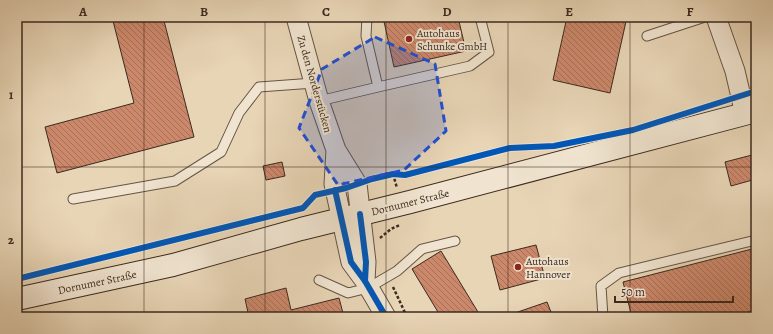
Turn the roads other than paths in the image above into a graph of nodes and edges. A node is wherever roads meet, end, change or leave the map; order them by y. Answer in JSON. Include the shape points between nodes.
{"nodes":[{"id":1,"x":296,"y":17,"type":"edge"},
{"id":2,"x":368,"y":17,"type":"edge"},
{"id":3,"x":480,"y":17,"type":"edge"},
{"id":4,"x":705,"y":17,"type":"edge"},
{"id":5,"x":716,"y":17,"type":"edge"},
{"id":6,"x":646,"y":36,"type":"dead end"},
{"id":7,"x":314,"y":83,"type":"junction"},
{"id":8,"x":378,"y":87,"type":"junction"},
{"id":9,"x":319,"y":101,"type":"junction"},
{"id":10,"x":750,"y":112,"type":"edge"},
{"id":11,"x":73,"y":199,"type":"dead end"},
{"id":12,"x":351,"y":216,"type":"junction"},
{"id":13,"x":756,"y":240,"type":"edge"},
{"id":14,"x":455,"y":241,"type":"dead end"},
{"id":15,"x":319,"y":280,"type":"dead end"},
{"id":16,"x":366,"y":284,"type":"junction"},
{"id":17,"x":17,"y":299,"type":"edge"},
{"id":18,"x":386,"y":317,"type":"edge"},
{"id":19,"x":603,"y":317,"type":"edge"}],
"edges":[{"from":1,"to":7,"type":"street","name":"Zu den Norderstücken"},
{"from":2,"to":8,"type":"lane","via":[[366,36]]},
{"from":3,"to":8,"type":"lane","via":[[489,52],[470,66]]},
{"from":4,"to":6,"type":"lane"},
{"from":5,"to":10,"type":"street"},
{"from":7,"to":9,"type":"street","name":"Zu den Norderstücken"},
{"from":7,"to":11,"type":"lane","via":[[259,87],[239,113],[221,152],[176,181]]},
{"from":8,"to":9,"type":"lane"},
{"from":9,"to":12,"type":"street","name":"Zu den Norderstücken","via":[[336,150],[357,184]]},
{"from":10,"to":12,"type":"main road","name":"Dornumer Straße"},
{"from":12,"to":16,"type":"street","name":"Zu den Norderstücken","via":[[366,262]]},
{"from":12,"to":17,"type":"main road","name":"Dornumer Straße","via":[[173,265]]},
{"from":13,"to":19,"type":"lane","via":[[618,273],[601,286]]},
{"from":14,"to":16,"type":"lane","via":[[422,249],[397,271]]},
{"from":15,"to":16,"type":"lane","via":[[348,293]]},
{"from":16,"to":18,"type":"street"}]}
